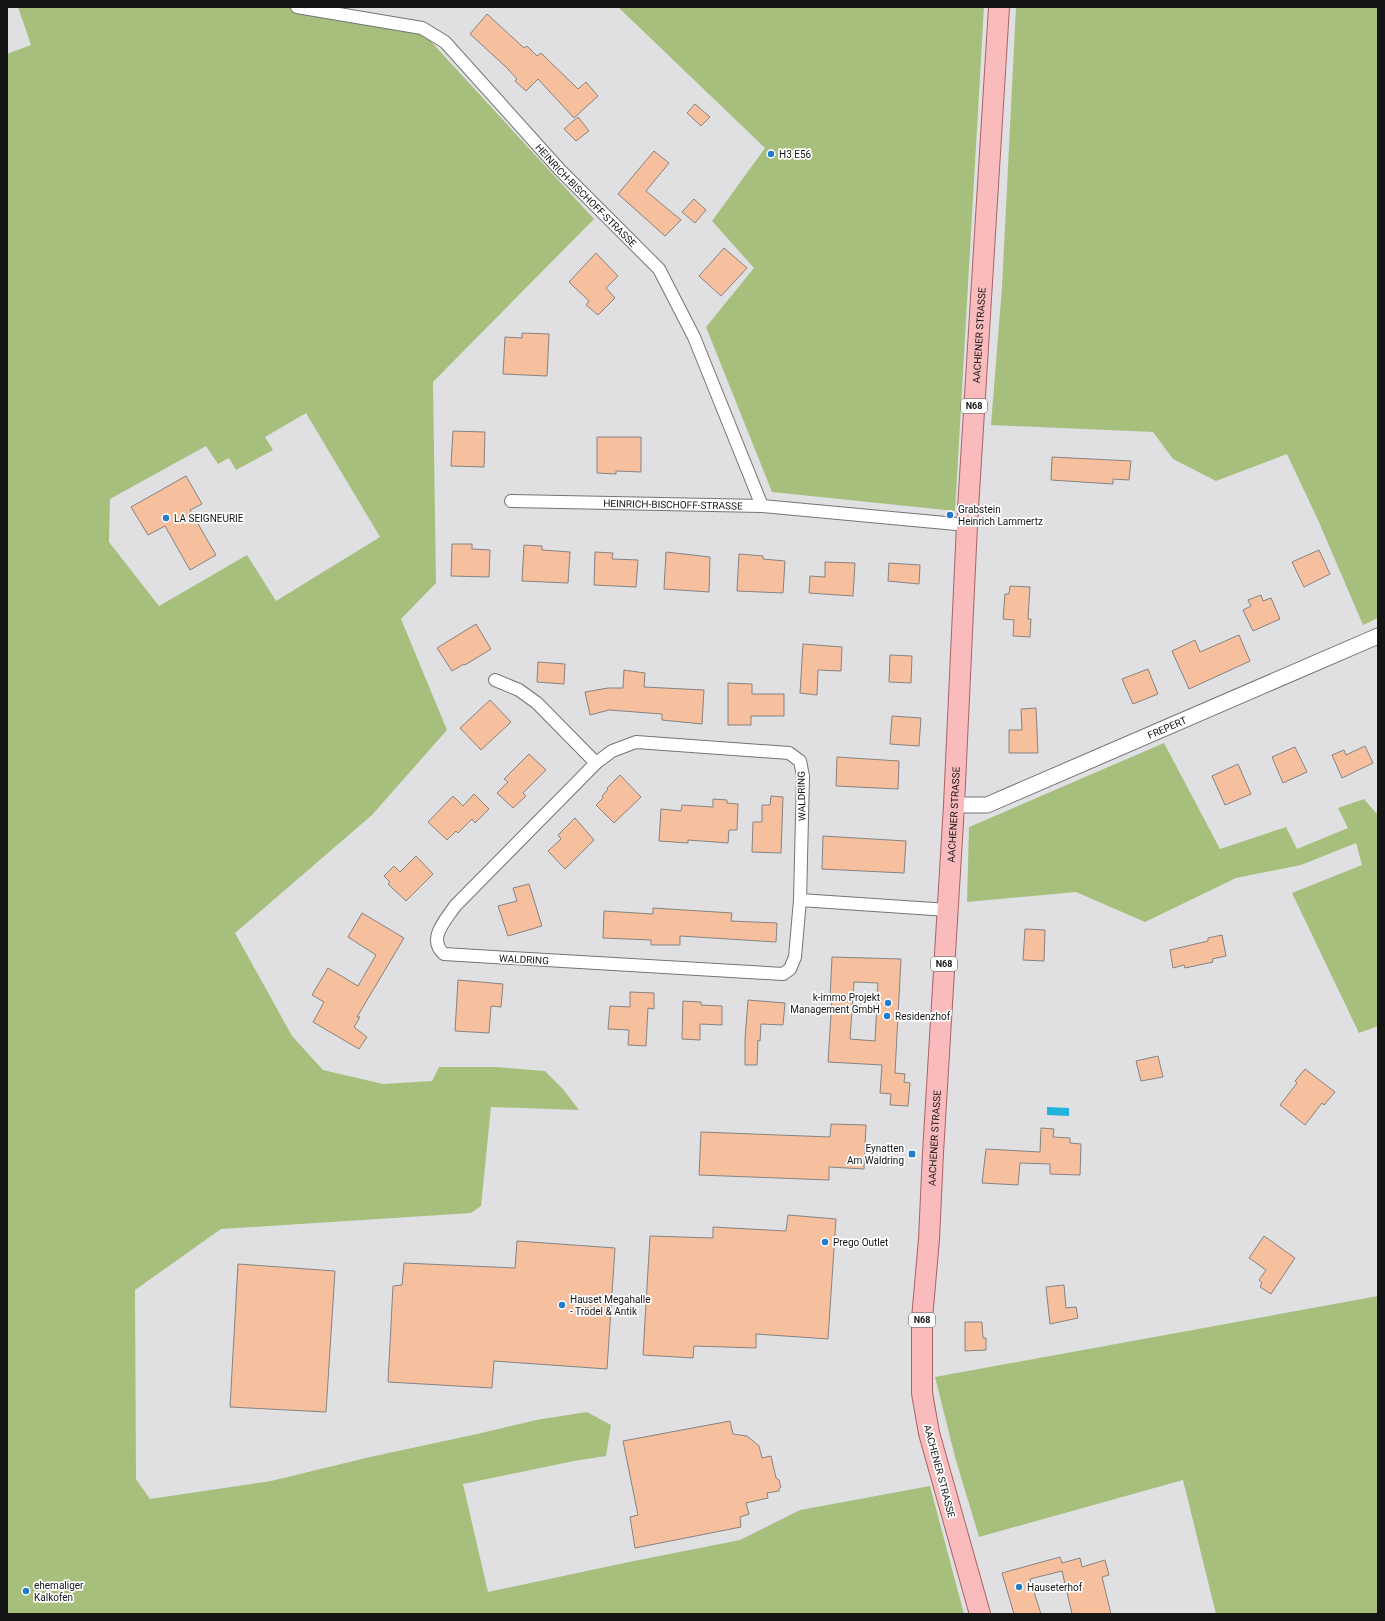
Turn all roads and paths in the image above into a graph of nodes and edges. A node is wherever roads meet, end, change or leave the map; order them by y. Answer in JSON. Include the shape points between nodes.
{"nodes":[{"id":1,"x":297,"y":7,"type":"edge"},
{"id":2,"x":999,"y":7,"type":"edge"},
{"id":3,"x":511,"y":501,"type":"dead end"},
{"id":4,"x":762,"y":506,"type":"junction"},
{"id":5,"x":967,"y":525,"type":"junction"},
{"id":6,"x":1378,"y":636,"type":"edge"},
{"id":7,"x":495,"y":680,"type":"dead end"},
{"id":8,"x":596,"y":763,"type":"junction"},
{"id":9,"x":954,"y":805,"type":"junction"},
{"id":10,"x":800,"y":900,"type":"junction"},
{"id":11,"x":948,"y":910,"type":"junction"},
{"id":12,"x":980,"y":1614,"type":"edge"}],
"edges":[{"from":1,"to":4,"type":"street","name":"HEINRICH-BISCHOFF-STRASSE","via":[[422,28],[444,42],[560,170],[659,269],[694,337]]},
{"from":2,"to":5,"type":"main road","name":"AACHENER STRASSE","number":"N68"},
{"from":3,"to":4,"type":"street","name":"HEINRICH-BISCHOFF-STRASSE"},
{"from":4,"to":5,"type":"street","name":"HEINRICH-BISCHOFF-STRASSE"},
{"from":5,"to":9,"type":"main road","name":"AACHENER STRASSE","number":"N68"},
{"from":6,"to":9,"type":"street","name":"FREPERT","via":[[987,805]]},
{"from":7,"to":8,"type":"street","via":[[519,690],[537,703]]},
{"from":8,"to":10,"type":"street","name":"WALDRING","via":[[612,751],[636,742],[789,753],[800,762],[803,776]]},
{"from":8,"to":10,"type":"street","name":"WALDRING","via":[[455,906],[439,928],[436,942],[438,949],[444,954],[783,974],[790,969],[795,957]]},
{"from":9,"to":11,"type":"main road","name":"AACHENER STRASSE","number":"N68"},
{"from":10,"to":11,"type":"street"},
{"from":11,"to":12,"type":"main road","name":"AACHENER STRASSE","number":"N68","via":[[930,1232],[922,1319],[922,1393],[928,1433]]}]}
